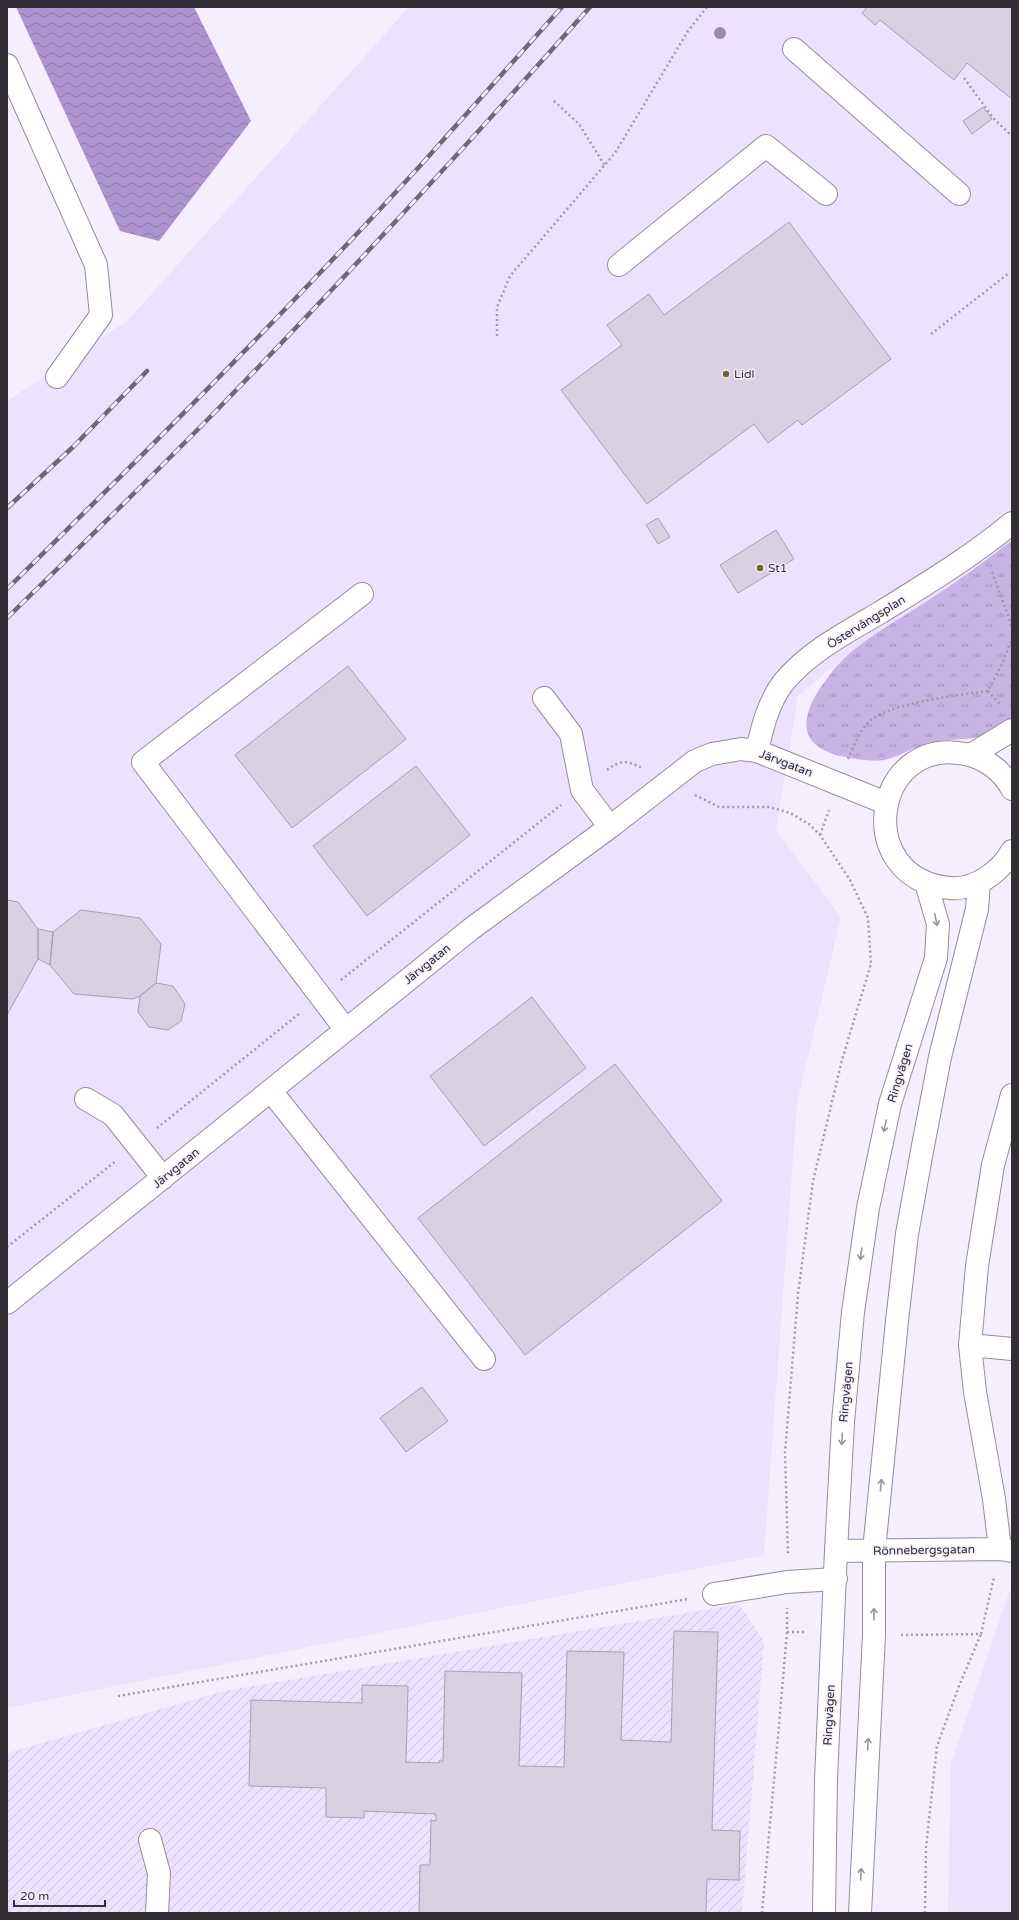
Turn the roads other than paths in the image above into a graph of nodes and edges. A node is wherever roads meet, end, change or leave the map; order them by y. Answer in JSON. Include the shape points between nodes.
{"nodes":[{"id":1,"x":794,"y":49,"type":"dead end"},
{"id":2,"x":7,"y":65,"type":"edge"},
{"id":3,"x":826,"y":194,"type":"dead end"},
{"id":4,"x":959,"y":194,"type":"dead end"},
{"id":5,"x":619,"y":265,"type":"dead end"},
{"id":6,"x":57,"y":377,"type":"dead end"},
{"id":7,"x":1012,"y":523,"type":"edge"},
{"id":8,"x":362,"y":594,"type":"dead end"},
{"id":9,"x":544,"y":698,"type":"dead end"},
{"id":10,"x":1012,"y":730,"type":"edge"},
{"id":11,"x":757,"y":751,"type":"junction"},
{"id":12,"x":971,"y":755,"type":"junction"},
{"id":13,"x":1012,"y":789,"type":"edge"},
{"id":14,"x":886,"y":803,"type":"junction"},
{"id":15,"x":610,"y":827,"type":"junction"},
{"id":16,"x":1012,"y":851,"type":"edge"},
{"id":17,"x":979,"y":882,"type":"junction"},
{"id":18,"x":926,"y":883,"type":"junction"},
{"id":19,"x":346,"y":1030,"type":"junction"},
{"id":20,"x":272,"y":1091,"type":"junction"},
{"id":21,"x":1012,"y":1095,"type":"edge"},
{"id":22,"x":86,"y":1099,"type":"dead end"},
{"id":23,"x":163,"y":1178,"type":"junction"},
{"id":24,"x":7,"y":1303,"type":"edge"},
{"id":25,"x":970,"y":1345,"type":"junction"},
{"id":26,"x":1012,"y":1349,"type":"edge"},
{"id":27,"x":484,"y":1359,"type":"dead end"},
{"id":28,"x":874,"y":1550,"type":"junction"},
{"id":29,"x":1006,"y":1550,"type":"edge"},
{"id":30,"x":836,"y":1551,"type":"junction"},
{"id":31,"x":836,"y":1579,"type":"junction"},
{"id":32,"x":714,"y":1594,"type":"road end"},
{"id":33,"x":150,"y":1840,"type":"dead end"},
{"id":34,"x":157,"y":1913,"type":"edge"},
{"id":35,"x":824,"y":1913,"type":"edge"},
{"id":36,"x":860,"y":1913,"type":"edge"}],
"edges":[{"from":1,"to":4,"type":"main road"},
{"from":2,"to":6,"type":"main road","via":[[96,265],[101,315]]},
{"from":3,"to":5,"type":"main road","via":[[766,146]]},
{"from":7,"to":11,"type":"main road","name":"Östervångsplan","via":[[983,547],[849,631],[797,669],[783,684],[773,701],[763,724]]},
{"from":8,"to":19,"type":"main road","via":[[143,762]]},
{"from":9,"to":15,"type":"main road","via":[[571,734],[582,790]]},
{"from":10,"to":12,"type":"main road"},
{"from":11,"to":14,"type":"main road","name":"Järvgatan"},
{"from":11,"to":15,"type":"main road","name":"Järvgatan","via":[[741,749],[712,754],[695,761]]},
{"from":12,"to":13,"type":"main road","via":[[990,764],[1006,778]]},
{"from":12,"to":14,"type":"main road","via":[[947,752],[919,761],[896,781]]},
{"from":14,"to":18,"type":"main road","via":[[885,830],[895,856],[903,867]]},
{"from":15,"to":19,"type":"main road","name":"Järvgatan","via":[[471,929]]},
{"from":16,"to":17,"type":"main road","via":[[998,870]]},
{"from":17,"to":18,"type":"main road","via":[[953,888]]},
{"from":28,"to":17,"type":"main road","one_way":true,"via":[[907,1234],[940,1057],[977,909]]},
{"from":18,"to":30,"type":"main road","name":"Ringvägen","one_way":true,"via":[[938,924],[936,958],[890,1104],[868,1208],[853,1312],[843,1422]]},
{"from":19,"to":20,"type":"main road","name":"Järvgatan"},
{"from":20,"to":23,"type":"main road","name":"Järvgatan"},
{"from":20,"to":27,"type":"main road"},
{"from":21,"to":25,"type":"main road","via":[[992,1165],[977,1266]]},
{"from":22,"to":23,"type":"main road","via":[[113,1115]]},
{"from":23,"to":24,"type":"main road","name":"Järvgatan"},
{"from":25,"to":26,"type":"main road"},
{"from":25,"to":29,"type":"main road","via":[[975,1392]]},
{"from":28,"to":29,"type":"main road","name":"Rönnebergsgatan"},
{"from":28,"to":30,"type":"main road","name":"Rönnebergsgatan"},
{"from":36,"to":28,"type":"main road","one_way":true,"via":[[874,1635]]},
{"from":30,"to":31,"type":"main road","name":"Ringvägen"},
{"from":31,"to":32,"type":"main road","via":[[787,1582]]},
{"from":31,"to":35,"type":"main road","name":"Ringvägen","via":[[826,1780]]},
{"from":33,"to":34,"type":"main road","via":[[159,1873]]}]}
